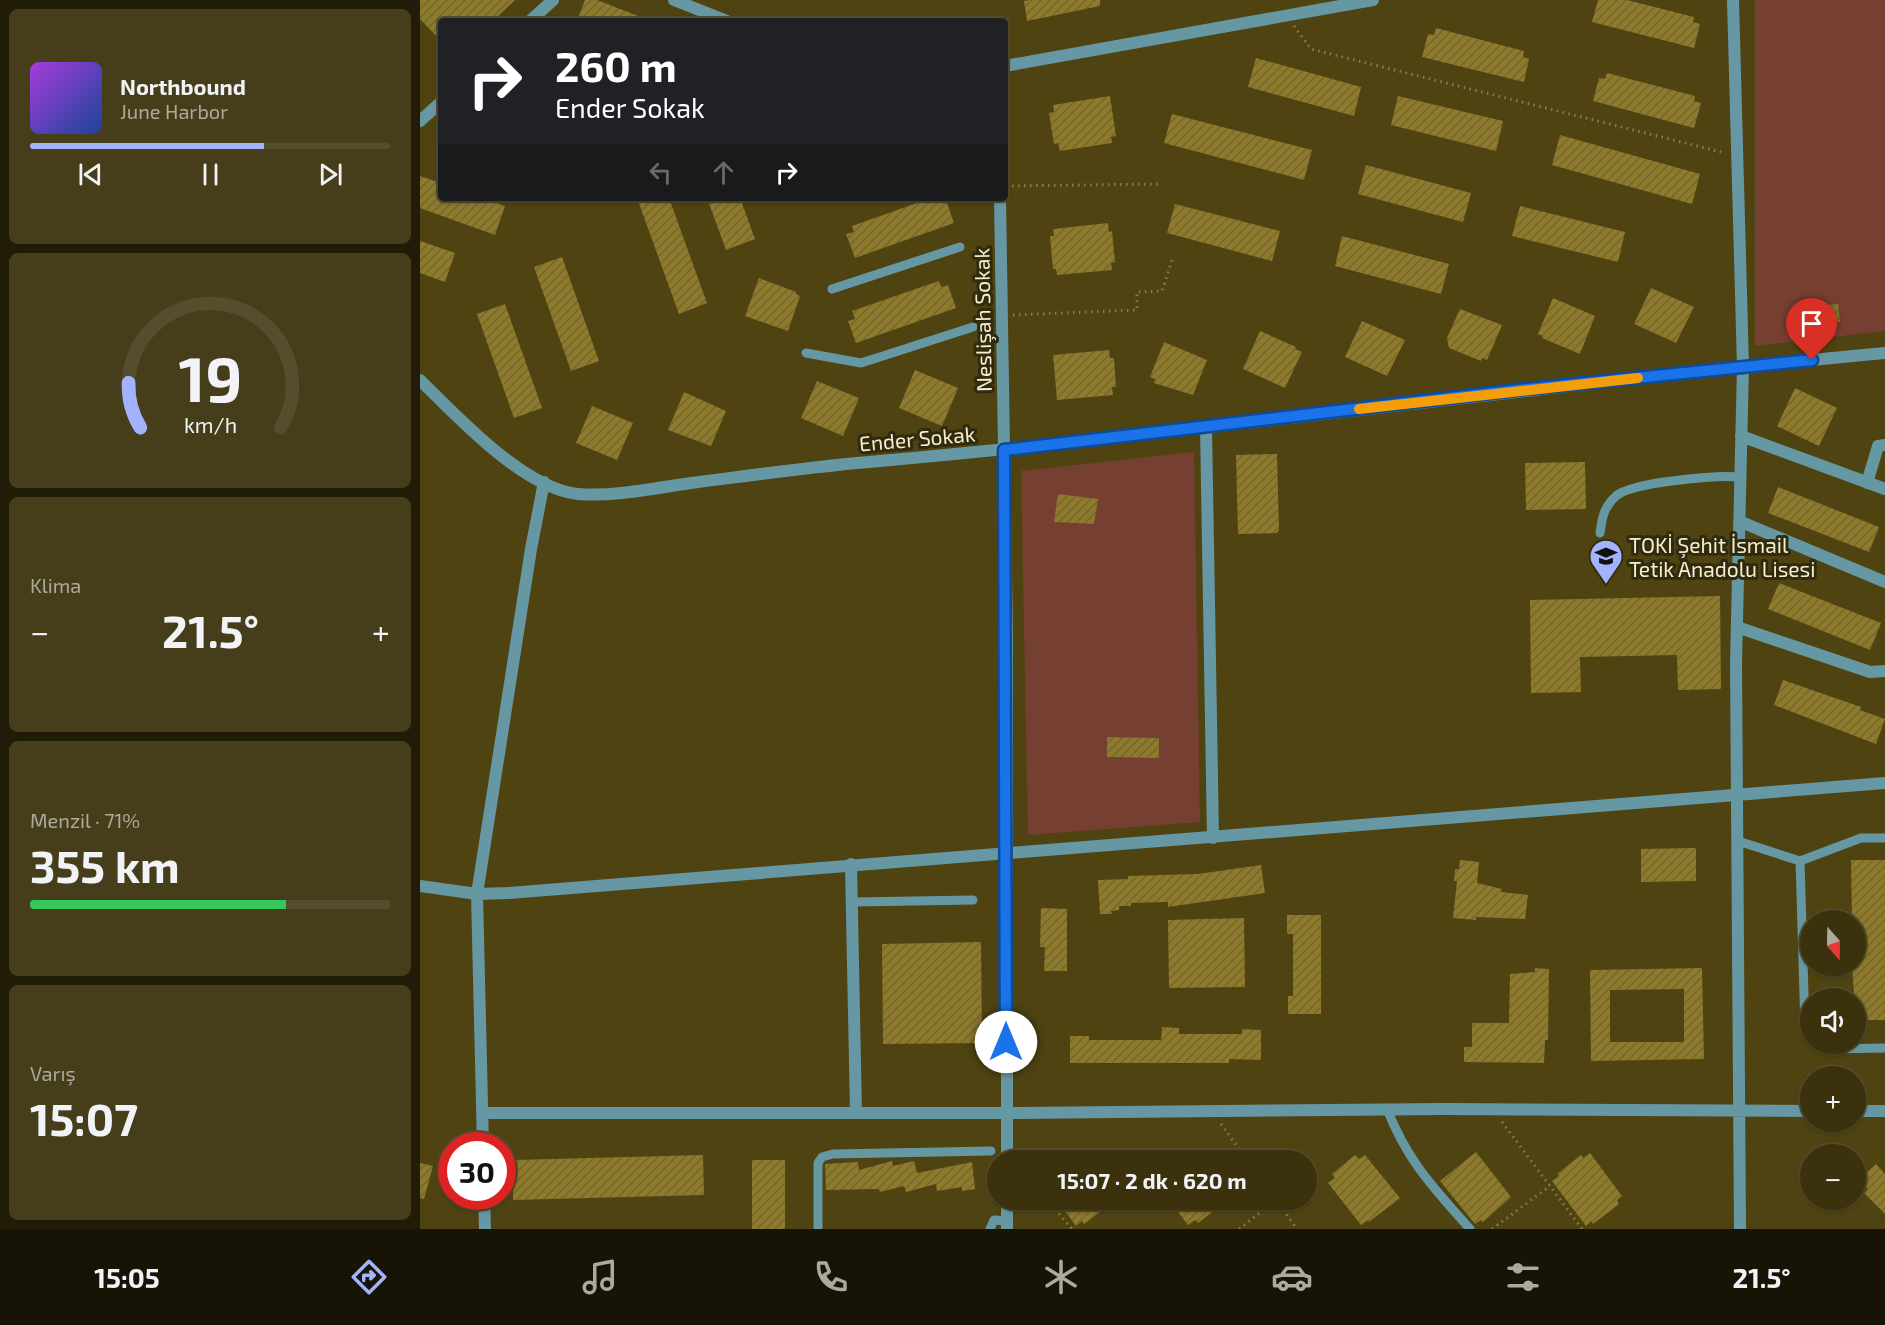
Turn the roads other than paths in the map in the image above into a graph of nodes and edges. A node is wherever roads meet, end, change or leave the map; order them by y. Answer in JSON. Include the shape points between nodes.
{"nodes":[{"id":1,"x":553,"y":0,"type":"edge"},
{"id":2,"x":674,"y":0,"type":"edge"},
{"id":3,"x":1373,"y":0,"type":"edge"},
{"id":4,"x":1733,"y":0,"type":"edge"},
{"id":5,"x":533,"y":18,"type":"edge"},
{"id":6,"x":719,"y":18,"type":"edge"},
{"id":7,"x":1008,"y":65,"type":"edge"},
{"id":8,"x":438,"y":105,"type":"edge"},
{"id":9,"x":420,"y":121,"type":"edge"},
{"id":10,"x":1000,"y":201,"type":"edge"},
{"id":11,"x":960,"y":247,"type":"dead end"},
{"id":12,"x":832,"y":289,"type":"dead end"},
{"id":13,"x":973,"y":327,"type":"dead end"},
{"id":14,"x":806,"y":353,"type":"dead end"},
{"id":15,"x":1885,"y":353,"type":"edge"},
{"id":16,"x":1743,"y":367,"type":"junction"},
{"id":17,"x":420,"y":380,"type":"edge"},
{"id":18,"x":1206,"y":427,"type":"junction"},
{"id":19,"x":1741,"y":436,"type":"junction"},
{"id":20,"x":1885,"y":445,"type":"edge"},
{"id":21,"x":1004,"y":450,"type":"junction"},
{"id":22,"x":1740,"y":477,"type":"junction"},
{"id":23,"x":544,"y":483,"type":"junction"},
{"id":24,"x":1867,"y":483,"type":"junction"},
{"id":25,"x":1885,"y":489,"type":"edge"},
{"id":26,"x":1739,"y":521,"type":"junction"},
{"id":27,"x":1600,"y":533,"type":"dead end"},
{"id":28,"x":1885,"y":582,"type":"edge"},
{"id":29,"x":1737,"y":627,"type":"junction"},
{"id":30,"x":1885,"y":671,"type":"edge"},
{"id":31,"x":1885,"y":783,"type":"edge"},
{"id":32,"x":1738,"y":796,"type":"junction"},
{"id":33,"x":1885,"y":837,"type":"edge"},
{"id":34,"x":1213,"y":838,"type":"junction"},
{"id":35,"x":1738,"y":841,"type":"junction"},
{"id":36,"x":1006,"y":852,"type":"junction"},
{"id":37,"x":1800,"y":861,"type":"junction"},
{"id":38,"x":851,"y":864,"type":"junction"},
{"id":39,"x":420,"y":886,"type":"edge"},
{"id":40,"x":477,"y":894,"type":"junction"},
{"id":41,"x":973,"y":900,"type":"dead end"},
{"id":42,"x":854,"y":902,"type":"junction"},
{"id":43,"x":1804,"y":988,"type":"edge"},
{"id":44,"x":1866,"y":1048,"type":"edge"},
{"id":45,"x":1885,"y":1048,"type":"edge"},
{"id":46,"x":1387,"y":1109,"type":"junction"},
{"id":47,"x":1740,"y":1111,"type":"junction"},
{"id":48,"x":1800,"y":1111,"type":"edge"},
{"id":49,"x":1866,"y":1111,"type":"edge"},
{"id":50,"x":1885,"y":1111,"type":"edge"},
{"id":51,"x":483,"y":1113,"type":"junction"},
{"id":52,"x":856,"y":1113,"type":"junction"},
{"id":53,"x":1006,"y":1113,"type":"junction"},
{"id":54,"x":483,"y":1132,"type":"edge"},
{"id":55,"x":1007,"y":1150,"type":"edge"},
{"id":56,"x":987,"y":1151,"type":"edge"},
{"id":57,"x":484,"y":1210,"type":"edge"},
{"id":58,"x":1007,"y":1225,"type":"edge"},
{"id":59,"x":485,"y":1229,"type":"edge"},
{"id":60,"x":818,"y":1229,"type":"edge"},
{"id":61,"x":990,"y":1229,"type":"edge"},
{"id":62,"x":1470,"y":1229,"type":"edge"},
{"id":63,"x":1740,"y":1229,"type":"edge"}],
"edges":[{"from":1,"to":5,"type":"street"},
{"from":2,"to":6,"type":"street"},
{"from":3,"to":7,"type":"street"},
{"from":4,"to":16,"type":"street"},
{"from":8,"to":9,"type":"street"},
{"from":10,"to":21,"type":"street","name":"Neslişah Sokak"},
{"from":11,"to":12,"type":"lane"},
{"from":13,"to":14,"type":"lane","via":[[861,363]]},
{"from":15,"to":16,"type":"street","name":"Ender Sokak"},
{"from":16,"to":18,"type":"street","name":"Ender Sokak"},
{"from":16,"to":19,"type":"street"},
{"from":17,"to":23,"type":"street","name":"Ender Sokak","via":[[526,476]]},
{"from":18,"to":21,"type":"street","name":"Ender Sokak"},
{"from":18,"to":34,"type":"street"},
{"from":19,"to":22,"type":"street"},
{"from":19,"to":24,"type":"street"},
{"from":20,"to":24,"type":"street","via":[[1878,446]]},
{"from":21,"to":23,"type":"street","name":"Ender Sokak","via":[[822,466],[640,490],[575,494]]},
{"from":21,"to":36,"type":"street","name":"Neslişah Sokak"},
{"from":22,"to":26,"type":"street"},
{"from":22,"to":27,"type":"lane","via":[[1641,486],[1618,494],[1603,511]]},
{"from":23,"to":40,"type":"street"},
{"from":24,"to":25,"type":"street"},
{"from":26,"to":28,"type":"street"},
{"from":26,"to":29,"type":"street"},
{"from":29,"to":30,"type":"street","via":[[1870,672]]},
{"from":29,"to":32,"type":"street"},
{"from":31,"to":32,"type":"street"},
{"from":32,"to":34,"type":"street"},
{"from":32,"to":35,"type":"street"},
{"from":33,"to":37,"type":"lane","via":[[1861,838]]},
{"from":34,"to":36,"type":"street"},
{"from":35,"to":37,"type":"lane"},
{"from":35,"to":47,"type":"street"},
{"from":36,"to":38,"type":"street"},
{"from":36,"to":53,"type":"street","name":"Neslişah Sokak"},
{"from":37,"to":43,"type":"lane"},
{"from":38,"to":40,"type":"street"},
{"from":38,"to":42,"type":"street"},
{"from":39,"to":40,"type":"street"},
{"from":40,"to":51,"type":"street"},
{"from":41,"to":42,"type":"lane"},
{"from":42,"to":52,"type":"street"},
{"from":44,"to":45,"type":"lane"},
{"from":46,"to":47,"type":"street"},
{"from":46,"to":53,"type":"street"},
{"from":46,"to":62,"type":"lane","via":[[1418,1170]]},
{"from":47,"to":48,"type":"street"},
{"from":47,"to":63,"type":"street"},
{"from":49,"to":50,"type":"street"},
{"from":51,"to":52,"type":"street"},
{"from":51,"to":54,"type":"street"},
{"from":52,"to":53,"type":"street"},
{"from":53,"to":55,"type":"street","name":"Neslişah Sokak"},
{"from":56,"to":60,"type":"lane","via":[[822,1157],[818,1162]]},
{"from":57,"to":59,"type":"street"},
{"from":58,"to":61,"type":"lane","via":[[994,1220]]}]}
